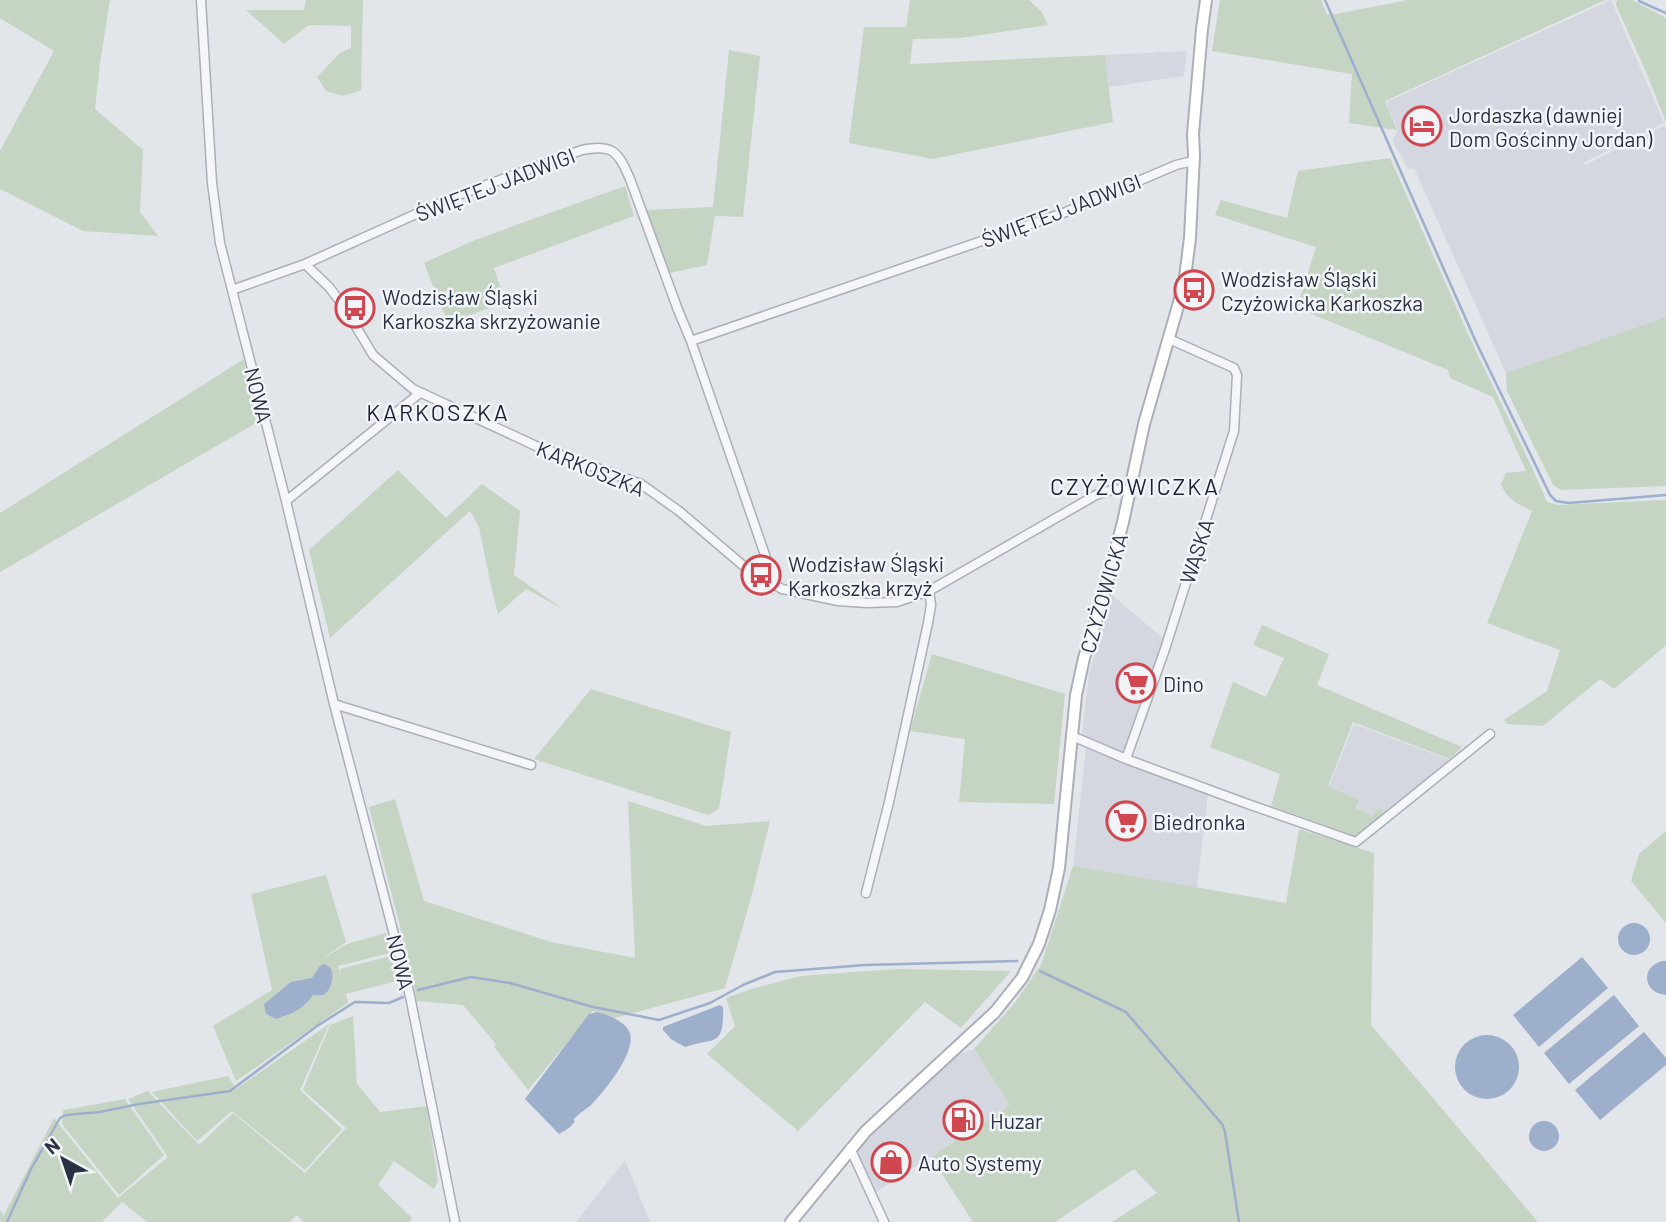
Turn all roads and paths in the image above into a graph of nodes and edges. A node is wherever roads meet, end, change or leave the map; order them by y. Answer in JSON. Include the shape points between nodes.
{"nodes":[{"id":1,"x":201,"y":0,"type":"edge"},
{"id":2,"x":1206,"y":0,"type":"edge"},
{"id":3,"x":1193,"y":161,"type":"junction"},
{"id":4,"x":305,"y":264,"type":"junction"},
{"id":5,"x":232,"y":290,"type":"junction"},
{"id":6,"x":1169,"y":340,"type":"junction"},
{"id":7,"x":691,"y":341,"type":"junction"},
{"id":8,"x":420,"y":393,"type":"junction"},
{"id":9,"x":1129,"y":490,"type":"junction"},
{"id":10,"x":286,"y":501,"type":"junction"},
{"id":11,"x":771,"y":584,"type":"junction"},
{"id":12,"x":929,"y":591,"type":"junction"},
{"id":13,"x":334,"y":704,"type":"junction"},
{"id":14,"x":1490,"y":734,"type":"dead end"},
{"id":15,"x":1072,"y":736,"type":"junction"},
{"id":16,"x":1126,"y":758,"type":"junction"},
{"id":17,"x":531,"y":765,"type":"dead end"},
{"id":18,"x":866,"y":893,"type":"dead end"},
{"id":19,"x":850,"y":1148,"type":"junction"},
{"id":20,"x":455,"y":1222,"type":"edge"},
{"id":21,"x":791,"y":1222,"type":"edge"},
{"id":22,"x":884,"y":1222,"type":"edge"}],
"edges":[{"from":1,"to":5,"type":"street","via":[[212,183]]},
{"from":2,"to":3,"type":"street","name":"CZYŻOWICKA"},
{"from":3,"to":6,"type":"street","name":"CZYŻOWICKA","via":[[1184,285]]},
{"from":3,"to":7,"type":"street","name":"ŚWIĘTEJ JADWIGI","via":[[1066,212]]},
{"from":4,"to":5,"type":"street"},
{"from":4,"to":7,"type":"street","name":"ŚWIĘTEJ JADWIGI","via":[[456,196],[599,147],[612,150],[622,162]]},
{"from":4,"to":8,"type":"street","name":"KARKOSZKA","via":[[345,308],[373,355]]},
{"from":5,"to":10,"type":"street","name":"NOWA"},
{"from":6,"to":9,"type":"street","name":"CZYŻOWICKA"},
{"from":6,"to":16,"type":"street","name":"WĄSKA","via":[[1234,368],[1234,430]]},
{"from":7,"to":11,"type":"street","name":"ŚWIĘTEJ JADWIGI","via":[[773,578]]},
{"from":8,"to":10,"type":"street"},
{"from":8,"to":11,"type":"street","name":"KARKOSZKA","via":[[536,446],[640,484]]},
{"from":9,"to":12,"type":"street","name":"KARKOSZKA","via":[[1096,495]]},
{"from":9,"to":15,"type":"street","name":"CZYŻOWICKA","via":[[1084,658]]},
{"from":10,"to":13,"type":"street","name":"NOWA"},
{"from":11,"to":12,"type":"street","name":"KARKOSZKA","via":[[811,596],[867,603],[897,602]]},
{"from":12,"to":18,"type":"street","via":[[929,623]]},
{"from":13,"to":17,"type":"street"},
{"from":13,"to":20,"type":"street","name":"NOWA","via":[[410,996]]},
{"from":14,"to":16,"type":"street","via":[[1356,842]]},
{"from":15,"to":16,"type":"street"},
{"from":15,"to":19,"type":"street","name":"CZYŻOWICKA","via":[[1059,868],[1039,944],[1022,978],[995,1012]]},
{"from":19,"to":21,"type":"street","name":"CZYŻOWICKA"},
{"from":19,"to":22,"type":"street"}]}
